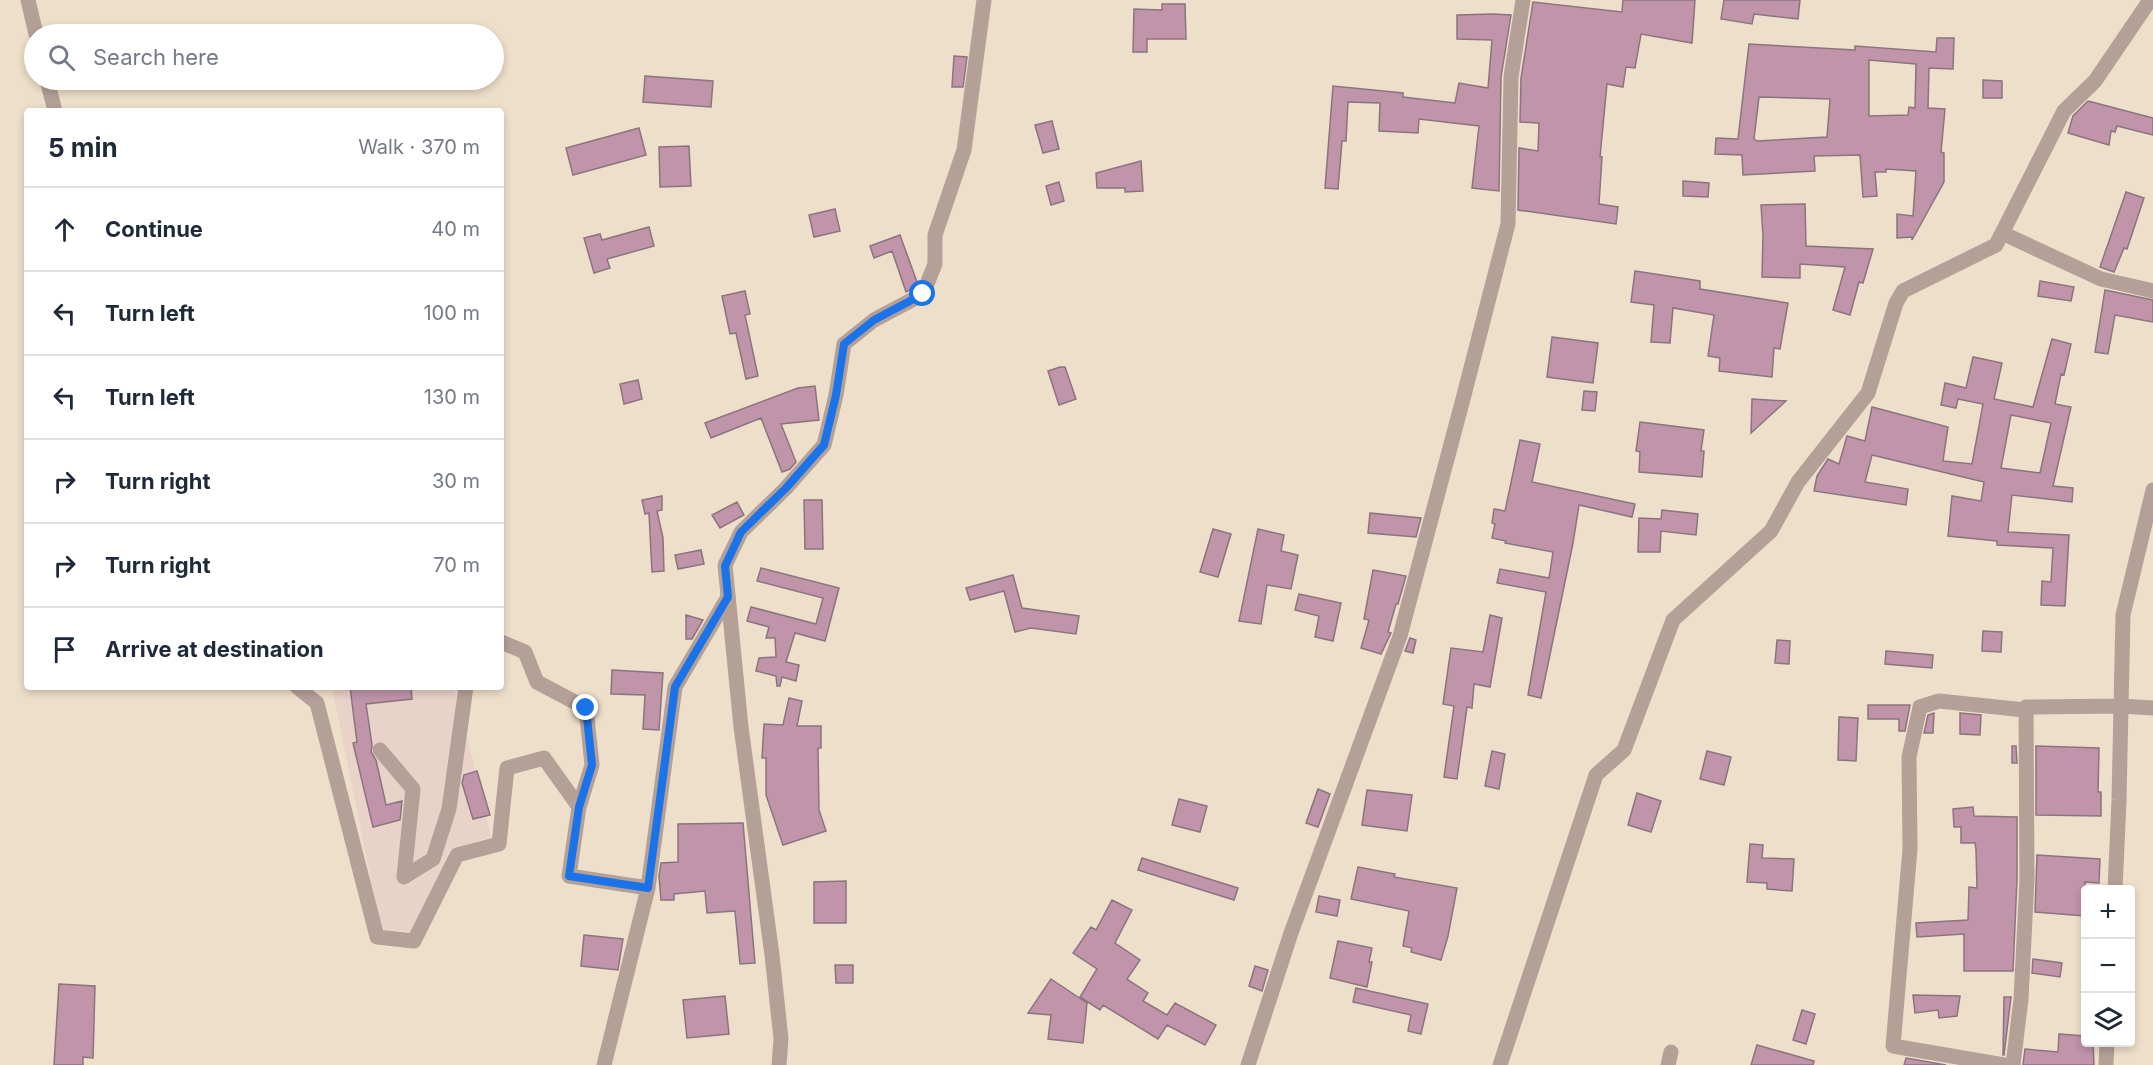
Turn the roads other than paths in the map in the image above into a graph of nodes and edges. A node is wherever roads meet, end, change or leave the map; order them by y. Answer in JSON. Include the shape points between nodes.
{"nodes":[{"id":1,"x":28,"y":0,"type":"edge"},
{"id":2,"x":984,"y":0,"type":"edge"},
{"id":3,"x":1523,"y":0,"type":"edge"},
{"id":4,"x":2150,"y":0,"type":"edge"},
{"id":5,"x":34,"y":24,"type":"edge"},
{"id":6,"x":50,"y":90,"type":"edge"},
{"id":7,"x":54,"y":108,"type":"edge"},
{"id":8,"x":2002,"y":232,"type":"junction"},
{"id":9,"x":2153,"y":291,"type":"edge"},
{"id":10,"x":2153,"y":490,"type":"edge"},
{"id":11,"x":728,"y":597,"type":"junction"},
{"id":12,"x":504,"y":643,"type":"edge"},
{"id":13,"x":301,"y":690,"type":"edge"},
{"id":14,"x":466,"y":690,"type":"edge"},
{"id":15,"x":2121,"y":706,"type":"junction"},
{"id":16,"x":2153,"y":708,"type":"edge"},
{"id":17,"x":2025,"y":710,"type":"junction"},
{"id":18,"x":380,"y":750,"type":"dead end"},
{"id":19,"x":579,"y":807,"type":"junction"},
{"id":20,"x":2115,"y":885,"type":"edge"},
{"id":21,"x":648,"y":888,"type":"junction"},
{"id":22,"x":2107,"y":1047,"type":"edge"},
{"id":23,"x":604,"y":1065,"type":"edge"},
{"id":24,"x":779,"y":1065,"type":"edge"},
{"id":25,"x":1248,"y":1065,"type":"edge"},
{"id":26,"x":1500,"y":1065,"type":"edge"},
{"id":27,"x":2004,"y":1065,"type":"edge"},
{"id":28,"x":2013,"y":1065,"type":"edge"},
{"id":29,"x":2106,"y":1065,"type":"edge"}],
"edges":[{"from":1,"to":5,"type":"street"},
{"from":2,"to":11,"type":"street","via":[[964,150],[935,235],[935,264],[923,294],[874,320],[844,344],[824,445],[741,532],[725,566]]},
{"from":3,"to":25,"type":"street","via":[[1511,77],[1508,224],[1463,399],[1400,636]]},
{"from":4,"to":8,"type":"street","via":[[2096,81],[2064,111]]},
{"from":6,"to":7,"type":"street"},
{"from":8,"to":9,"type":"street","via":[[2101,279]]},
{"from":8,"to":26,"type":"street","via":[[1996,245],[1903,291],[1868,393],[1798,482],[1771,531],[1673,620],[1624,750],[1596,775]]},
{"from":10,"to":15,"type":"street","via":[[2123,615]]},
{"from":11,"to":21,"type":"street","via":[[675,687]]},
{"from":11,"to":24,"type":"street","via":[[773,966]]},
{"from":12,"to":19,"type":"street","via":[[525,652],[537,682],[586,708],[592,765]]},
{"from":13,"to":19,"type":"street","via":[[317,703],[377,937],[414,940],[457,855],[498,844],[507,768],[544,758]]},
{"from":14,"to":18,"type":"street","via":[[449,809],[433,859],[404,877],[412,789]]},
{"from":15,"to":16,"type":"street"},
{"from":15,"to":17,"type":"street"},
{"from":15,"to":20,"type":"street"},
{"from":17,"to":27,"type":"street","via":[[1939,701],[1920,707],[1909,757],[1910,849],[1893,1046]]},
{"from":17,"to":28,"type":"street","via":[[2027,879],[2021,999]]},
{"from":19,"to":21,"type":"street","via":[[569,876]]},
{"from":21,"to":23,"type":"street"},
{"from":22,"to":29,"type":"street"}]}
